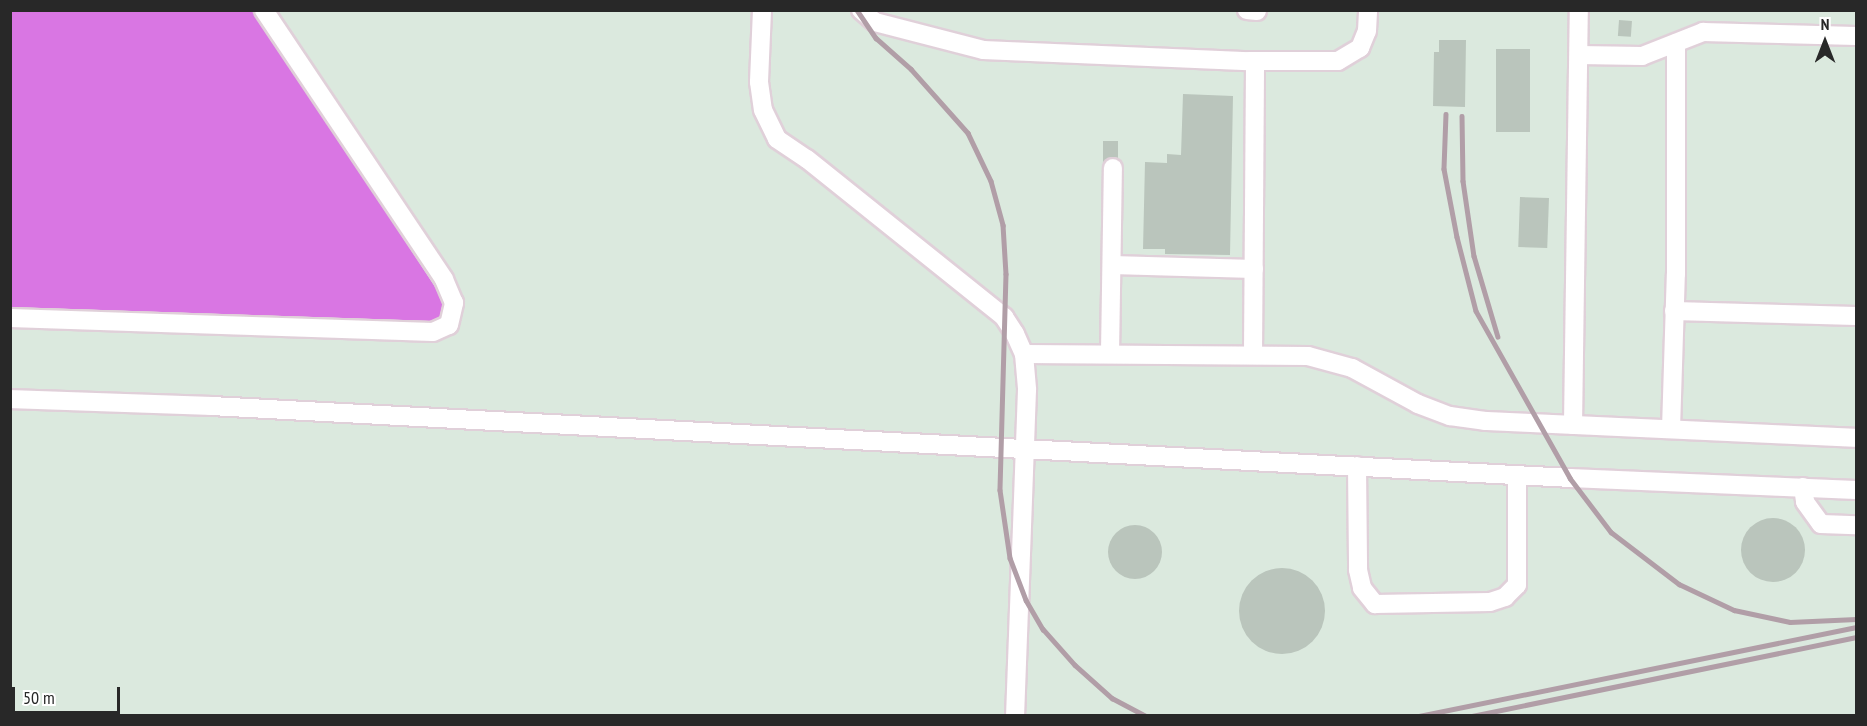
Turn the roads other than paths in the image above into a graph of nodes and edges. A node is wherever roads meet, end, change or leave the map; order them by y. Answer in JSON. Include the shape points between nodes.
{"nodes":[{"id":1,"x":264,"y":10,"type":"edge"},
{"id":2,"x":762,"y":10,"type":"edge"},
{"id":3,"x":861,"y":10,"type":"edge"},
{"id":4,"x":1247,"y":10,"type":"edge"},
{"id":5,"x":1368,"y":10,"type":"edge"},
{"id":6,"x":1579,"y":10,"type":"edge"},
{"id":7,"x":1257,"y":11,"type":"edge"},
{"id":8,"x":1857,"y":36,"type":"edge"},
{"id":9,"x":1676,"y":43,"type":"junction"},
{"id":10,"x":1579,"y":55,"type":"junction"},
{"id":11,"x":1255,"y":62,"type":"junction"},
{"id":12,"x":1113,"y":168,"type":"dead end"},
{"id":13,"x":1112,"y":265,"type":"junction"},
{"id":14,"x":1254,"y":269,"type":"junction"},
{"id":15,"x":1674,"y":311,"type":"junction"},
{"id":16,"x":1857,"y":316,"type":"edge"},
{"id":17,"x":10,"y":318,"type":"edge"},
{"id":18,"x":1110,"y":353,"type":"junction"},
{"id":19,"x":1024,"y":354,"type":"junction"},
{"id":20,"x":1253,"y":354,"type":"junction"},
{"id":21,"x":10,"y":399,"type":"edge"},
{"id":22,"x":1573,"y":425,"type":"junction"},
{"id":23,"x":1671,"y":429,"type":"junction"},
{"id":24,"x":1857,"y":438,"type":"edge"},
{"id":25,"x":1024,"y":449,"type":"junction"},
{"id":26,"x":1357,"y":466,"type":"junction"},
{"id":27,"x":1517,"y":475,"type":"junction"},
{"id":28,"x":1803,"y":487,"type":"junction"},
{"id":29,"x":1857,"y":490,"type":"edge"},
{"id":30,"x":1857,"y":525,"type":"edge"},
{"id":31,"x":1015,"y":716,"type":"edge"}],
"edges":[{"from":1,"to":17,"type":"lane","via":[[444,279],[454,303],[449,325],[434,332]]},
{"from":2,"to":19,"type":"lane","via":[[759,82],[763,110],[777,139],[1004,318]]},
{"from":3,"to":11,"type":"lane","via":[[884,25],[983,50]]},
{"from":4,"to":7,"type":"lane"},
{"from":5,"to":11,"type":"lane","via":[[1360,48],[1338,62]]},
{"from":6,"to":10,"type":"lane"},
{"from":8,"to":9,"type":"lane","via":[[1703,32]]},
{"from":9,"to":10,"type":"lane","via":[[1642,56]]},
{"from":9,"to":15,"type":"lane"},
{"from":10,"to":22,"type":"lane"},
{"from":11,"to":14,"type":"lane"},
{"from":12,"to":13,"type":"lane"},
{"from":13,"to":14,"type":"lane"},
{"from":13,"to":18,"type":"lane"},
{"from":14,"to":20,"type":"lane"},
{"from":15,"to":16,"type":"lane"},
{"from":15,"to":23,"type":"lane"},
{"from":18,"to":19,"type":"lane"},
{"from":18,"to":20,"type":"lane"},
{"from":19,"to":25,"type":"lane"},
{"from":20,"to":22,"type":"lane","via":[[1308,356],[1352,368],[1449,416]]},
{"from":21,"to":25,"type":"lane"},
{"from":22,"to":23,"type":"lane"},
{"from":23,"to":24,"type":"lane"},
{"from":25,"to":26,"type":"lane"},
{"from":25,"to":31,"type":"lane"},
{"from":26,"to":27,"type":"lane"},
{"from":26,"to":27,"type":"lane","via":[[1358,570],[1362,588],[1376,604],[1490,602],[1505,597],[1518,585]]},
{"from":27,"to":28,"type":"lane"},
{"from":28,"to":29,"type":"lane"},
{"from":28,"to":30,"type":"lane","via":[[1805,502],[1821,524]]}]}
